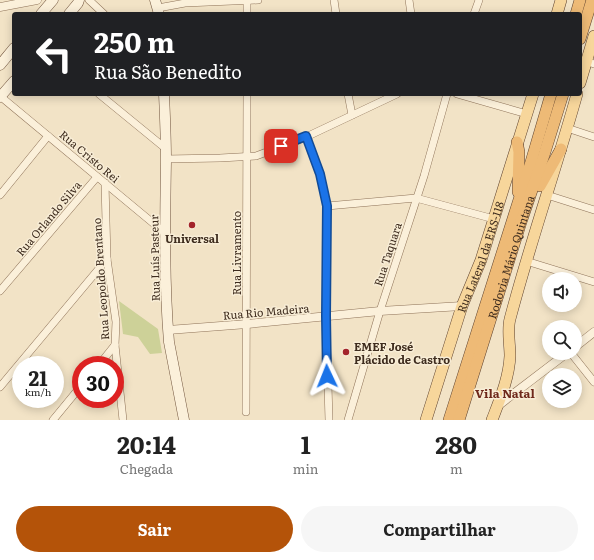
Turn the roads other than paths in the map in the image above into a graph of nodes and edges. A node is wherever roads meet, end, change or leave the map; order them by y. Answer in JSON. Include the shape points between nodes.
{"nodes":[{"id":1,"x":37,"y":0,"type":"edge"},
{"id":2,"x":53,"y":0,"type":"edge"},
{"id":3,"x":79,"y":0,"type":"edge"},
{"id":4,"x":88,"y":0,"type":"edge"},
{"id":5,"x":258,"y":0,"type":"edge"},
{"id":6,"x":334,"y":0,"type":"edge"},
{"id":7,"x":409,"y":0,"type":"edge"},
{"id":8,"x":479,"y":0,"type":"edge"},
{"id":9,"x":561,"y":0,"type":"edge"},
{"id":10,"x":580,"y":0,"type":"edge"},
{"id":11,"x":592,"y":0,"type":"edge"},
{"id":12,"x":247,"y":1,"type":"edge"},
{"id":13,"x":0,"y":7,"type":"edge"},
{"id":14,"x":157,"y":8,"type":"edge"},
{"id":15,"x":43,"y":12,"type":"edge"},
{"id":16,"x":71,"y":12,"type":"edge"},
{"id":17,"x":102,"y":12,"type":"edge"},
{"id":18,"x":247,"y":12,"type":"edge"},
{"id":19,"x":336,"y":12,"type":"edge"},
{"id":20,"x":412,"y":12,"type":"edge"},
{"id":21,"x":475,"y":12,"type":"edge"},
{"id":22,"x":558,"y":12,"type":"edge"},
{"id":23,"x":577,"y":12,"type":"edge"},
{"id":24,"x":582,"y":32,"type":"edge"},
{"id":25,"x":594,"y":36,"type":"edge"},
{"id":26,"x":12,"y":50,"type":"edge"},
{"id":27,"x":590,"y":63,"type":"edge"},
{"id":28,"x":0,"y":65,"type":"edge"},
{"id":29,"x":582,"y":79,"type":"edge"},
{"id":30,"x":12,"y":83,"type":"edge"},
{"id":31,"x":101,"y":96,"type":"edge"},
{"id":32,"x":164,"y":96,"type":"edge"},
{"id":33,"x":247,"y":96,"type":"edge"},
{"id":34,"x":348,"y":96,"type":"edge"},
{"id":35,"x":393,"y":96,"type":"edge"},
{"id":36,"x":446,"y":96,"type":"edge"},
{"id":37,"x":464,"y":96,"type":"edge"},
{"id":38,"x":532,"y":96,"type":"edge"},
{"id":39,"x":550,"y":96,"type":"edge"},
{"id":40,"x":562,"y":96,"type":"edge"},
{"id":41,"x":576,"y":96,"type":"edge"},
{"id":42,"x":0,"y":97,"type":"edge"},
{"id":43,"x":527,"y":114,"type":"junction"},
{"id":44,"x":352,"y":115,"type":"junction"},
{"id":45,"x":567,"y":128,"type":"junction"},
{"id":46,"x":48,"y":136,"type":"junction"},
{"id":47,"x":306,"y":136,"type":"junction"},
{"id":48,"x":594,"y":136,"type":"edge"},
{"id":49,"x":517,"y":142,"type":"junction"},
{"id":50,"x":165,"y":148,"type":"junction"},
{"id":51,"x":561,"y":149,"type":"junction"},
{"id":52,"x":247,"y":157,"type":"junction"},
{"id":53,"x":166,"y":159,"type":"junction"},
{"id":54,"x":97,"y":177,"type":"junction"},
{"id":55,"x":105,"y":183,"type":"junction"},
{"id":56,"x":0,"y":195,"type":"edge"},
{"id":57,"x":547,"y":195,"type":"junction"},
{"id":58,"x":416,"y":198,"type":"junction"},
{"id":59,"x":518,"y":202,"type":"junction"},
{"id":60,"x":327,"y":206,"type":"junction"},
{"id":61,"x":594,"y":210,"type":"edge"},
{"id":62,"x":494,"y":219,"type":"junction"},
{"id":63,"x":521,"y":222,"type":"junction"},
{"id":64,"x":165,"y":233,"type":"junction"},
{"id":65,"x":107,"y":259,"type":"junction"},
{"id":66,"x":526,"y":260,"type":"junction"},
{"id":67,"x":594,"y":282,"type":"edge"},
{"id":68,"x":0,"y":291,"type":"edge"},
{"id":69,"x":462,"y":306,"type":"junction"},
{"id":70,"x":380,"y":311,"type":"junction"},
{"id":71,"x":326,"y":316,"type":"junction"},
{"id":72,"x":247,"y":324,"type":"junction"},
{"id":73,"x":168,"y":330,"type":"junction"},
{"id":74,"x":594,"y":332,"type":"edge"},
{"id":75,"x":582,"y":341,"type":"edge"},
{"id":76,"x":116,"y":345,"type":"junction"},
{"id":77,"x":107,"y":356,"type":"edge"},
{"id":78,"x":558,"y":360,"type":"edge"},
{"id":79,"x":577,"y":360,"type":"edge"},
{"id":80,"x":506,"y":379,"type":"junction"},
{"id":81,"x":594,"y":382,"type":"edge"},
{"id":82,"x":0,"y":387,"type":"edge"},
{"id":83,"x":519,"y":390,"type":"junction"},
{"id":84,"x":72,"y":397,"type":"edge"},
{"id":85,"x":497,"y":408,"type":"junction"},
{"id":86,"x":246,"y":412,"type":"dead end"},
{"id":87,"x":53,"y":420,"type":"edge"},
{"id":88,"x":123,"y":420,"type":"edge"},
{"id":89,"x":184,"y":420,"type":"edge"},
{"id":90,"x":328,"y":420,"type":"edge"},
{"id":91,"x":348,"y":420,"type":"edge"},
{"id":92,"x":426,"y":420,"type":"edge"},
{"id":93,"x":449,"y":420,"type":"edge"},
{"id":94,"x":459,"y":420,"type":"edge"},
{"id":95,"x":492,"y":420,"type":"edge"}],
"edges":[{"from":1,"to":13,"type":"street"},
{"from":2,"to":15,"type":"main road"},
{"from":3,"to":16,"type":"main road"},
{"from":4,"to":17,"type":"street"},
{"from":5,"to":12,"type":"street"},
{"from":6,"to":19,"type":"street"},
{"from":7,"to":20,"type":"street"},
{"from":8,"to":21,"type":"street"},
{"from":9,"to":22,"type":"main road"},
{"from":10,"to":23,"type":"highway"},
{"from":11,"to":24,"type":"highway"},
{"from":12,"to":14,"type":"street","via":[[185,3]]},
{"from":12,"to":18,"type":"street"},
{"from":25,"to":27,"type":"main road"},
{"from":26,"to":28,"type":"main road"},
{"from":27,"to":29,"type":"main road"},
{"from":30,"to":42,"type":"main road"},
{"from":31,"to":50,"type":"street"},
{"from":32,"to":50,"type":"main road","name":"Rua Luís Pasteur"},
{"from":33,"to":52,"type":"street","name":"Rua Livramento"},
{"from":34,"to":44,"type":"street"},
{"from":35,"to":44,"type":"street"},
{"from":36,"to":58,"type":"street","name":"Rua Taquara"},
{"from":37,"to":43,"type":"street"},
{"from":38,"to":43,"type":"main road","name":"Rua Lateral da ERS-118"},
{"from":39,"to":59,"type":"highway","name":"Rodovia Mário Quintana"},
{"from":40,"to":63,"type":"highway","name":"Rodovia Mário Quintana"},
{"from":41,"to":45,"type":"main road"},
{"from":42,"to":46,"type":"street","name":"Rua Cristo Rei"},
{"from":43,"to":49,"type":"main road","name":"Rua Lateral da ERS-118"},
{"from":44,"to":47,"type":"street"},
{"from":45,"to":48,"type":"street"},
{"from":45,"to":51,"type":"main road"},
{"from":46,"to":54,"type":"street","name":"Rua Cristo Rei"},
{"from":46,"to":56,"type":"street"},
{"from":47,"to":52,"type":"street","via":[[256,156]]},
{"from":47,"to":60,"type":"street","via":[[320,174]]},
{"from":49,"to":59,"type":"highway"},
{"from":49,"to":62,"type":"main road","name":"Rua Lateral da ERS-118"},
{"from":50,"to":53,"type":"main road","name":"Rua Luís Pasteur"},
{"from":51,"to":57,"type":"main road"},
{"from":51,"to":63,"type":"highway"},
{"from":52,"to":53,"type":"street"},
{"from":52,"to":72,"type":"street","name":"Rua Livramento"},
{"from":53,"to":64,"type":"main road","name":"Rua Luís Pasteur"},
{"from":54,"to":55,"type":"street","name":"Rua Cristo Rei"},
{"from":54,"to":68,"type":"street","name":"Rua Orlando Silva"},
{"from":55,"to":64,"type":"street","name":"Rua Cristo Rei"},
{"from":55,"to":65,"type":"street","name":"Rua Leopoldo Brentano"},
{"from":57,"to":61,"type":"street"},
{"from":57,"to":66,"type":"main road"},
{"from":58,"to":60,"type":"street"},
{"from":58,"to":62,"type":"street"},
{"from":58,"to":70,"type":"street","name":"Rua Taquara"},
{"from":59,"to":93,"type":"highway","name":"Rodovia Mário Quintana"},
{"from":60,"to":71,"type":"street"},
{"from":62,"to":69,"type":"main road","name":"Rua Lateral da ERS-118"},
{"from":63,"to":94,"type":"highway","name":"Rodovia Mário Quintana"},
{"from":64,"to":73,"type":"main road","name":"Rua Luís Pasteur"},
{"from":65,"to":76,"type":"street","name":"Rua Leopoldo Brentano","via":[[116,322]]},
{"from":65,"to":82,"type":"street"},
{"from":66,"to":67,"type":"street"},
{"from":66,"to":80,"type":"main road","via":[[509,322],[510,357]]},
{"from":69,"to":70,"type":"street","name":"Rua Rio Madeira"},
{"from":69,"to":92,"type":"main road","name":"Rua Lateral da ERS-118"},
{"from":70,"to":71,"type":"street","name":"Rua Rio Madeira"},
{"from":70,"to":91,"type":"street","name":"Rua Taquara"},
{"from":71,"to":72,"type":"street","name":"Rua Rio Madeira"},
{"from":71,"to":90,"type":"street"},
{"from":72,"to":73,"type":"street","name":"Rua Rio Madeira"},
{"from":72,"to":86,"type":"street","name":"Rua Livramento"},
{"from":73,"to":89,"type":"main road","name":"Rua Luís Pasteur"},
{"from":74,"to":75,"type":"street"},
{"from":76,"to":77,"type":"street"},
{"from":76,"to":88,"type":"street","name":"Rua Leopoldo Brentano"},
{"from":78,"to":83,"type":"street"},
{"from":79,"to":81,"type":"street"},
{"from":80,"to":83,"type":"street"},
{"from":80,"to":85,"type":"main road"},
{"from":83,"to":85,"type":"street"},
{"from":84,"to":87,"type":"street"},
{"from":85,"to":95,"type":"main road"}]}
